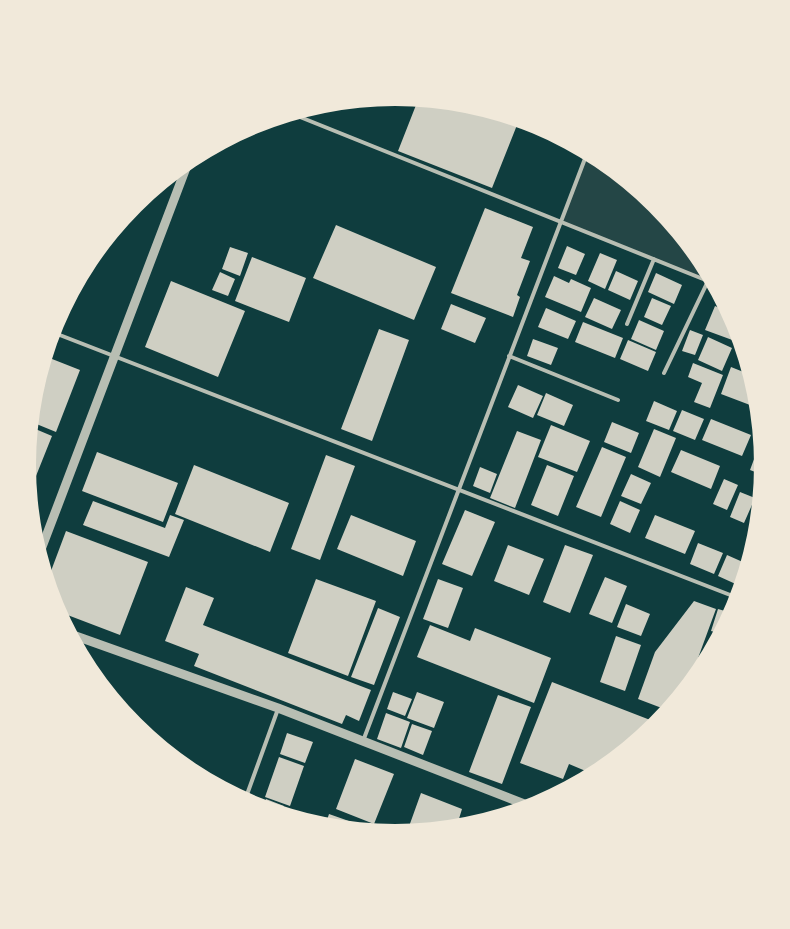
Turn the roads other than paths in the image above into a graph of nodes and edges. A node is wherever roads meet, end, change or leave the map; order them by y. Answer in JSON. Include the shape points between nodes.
{"nodes":[{"id":1,"x":302,"y":118,"type":"edge"},
{"id":2,"x":584,"y":160,"type":"edge"},
{"id":3,"x":183,"y":175,"type":"edge"},
{"id":4,"x":560,"y":221,"type":"junction"},
{"id":5,"x":654,"y":259,"type":"junction"},
{"id":6,"x":702,"y":278,"type":"edge"},
{"id":7,"x":706,"y":285,"type":"edge"},
{"id":8,"x":627,"y":324,"type":"dead end"},
{"id":9,"x":60,"y":335,"type":"edge"},
{"id":10,"x":509,"y":356,"type":"junction"},
{"id":11,"x":115,"y":357,"type":"junction"},
{"id":12,"x":664,"y":373,"type":"dead end"},
{"id":13,"x":618,"y":400,"type":"dead end"},
{"id":14,"x":458,"y":491,"type":"junction"},
{"id":15,"x":44,"y":541,"type":"edge"},
{"id":16,"x":730,"y":595,"type":"edge"},
{"id":17,"x":81,"y":638,"type":"edge"},
{"id":18,"x":278,"y":708,"type":"junction"},
{"id":19,"x":363,"y":741,"type":"junction"},
{"id":20,"x":248,"y":791,"type":"edge"},
{"id":21,"x":517,"y":801,"type":"edge"}],
"edges":[{"from":1,"to":4,"type":"lane"},
{"from":2,"to":4,"type":"lane"},
{"from":3,"to":11,"type":"street"},
{"from":4,"to":5,"type":"lane"},
{"from":4,"to":10,"type":"lane"},
{"from":5,"to":6,"type":"lane"},
{"from":5,"to":8,"type":"lane"},
{"from":7,"to":12,"type":"lane"},
{"from":9,"to":11,"type":"lane"},
{"from":10,"to":13,"type":"lane"},
{"from":10,"to":14,"type":"lane"},
{"from":11,"to":14,"type":"lane"},
{"from":11,"to":15,"type":"street"},
{"from":14,"to":16,"type":"lane"},
{"from":14,"to":19,"type":"lane"},
{"from":17,"to":18,"type":"street"},
{"from":18,"to":19,"type":"street"},
{"from":18,"to":20,"type":"lane"},
{"from":19,"to":21,"type":"street"}]}
